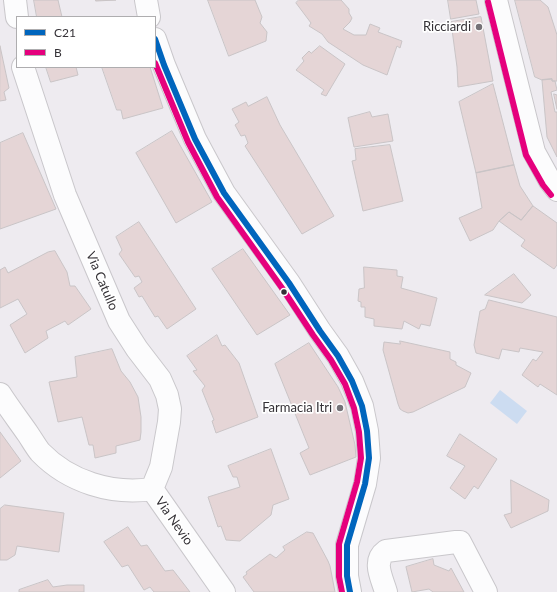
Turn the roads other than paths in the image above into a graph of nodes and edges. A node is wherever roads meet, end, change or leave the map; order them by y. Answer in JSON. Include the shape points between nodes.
{"nodes":[{"id":1,"x":15,"y":0,"type":"edge"},
{"id":2,"x":146,"y":0,"type":"edge"},
{"id":3,"x":496,"y":0,"type":"edge"},
{"id":4,"x":17,"y":16,"type":"edge"},
{"id":5,"x":149,"y":16,"type":"edge"},
{"id":6,"x":156,"y":42,"type":"edge"},
{"id":7,"x":22,"y":68,"type":"edge"},
{"id":8,"x":557,"y":190,"type":"edge"},
{"id":9,"x":0,"y":394,"type":"edge"},
{"id":10,"x":152,"y":489,"type":"junction"},
{"id":11,"x":224,"y":592,"type":"edge"},
{"id":12,"x":350,"y":592,"type":"edge"},
{"id":13,"x":386,"y":592,"type":"edge"},
{"id":14,"x":486,"y":592,"type":"edge"}],
"edges":[{"from":1,"to":4,"type":"street"},
{"from":2,"to":5,"type":"street"},
{"from":3,"to":8,"type":"street","via":[[534,152]]},
{"from":6,"to":12,"type":"street","via":[[195,140],[224,193],[338,356],[362,406],[367,431],[368,458],[365,484],[347,545]]},
{"from":7,"to":10,"type":"street","name":"Via Catullo","via":[[65,195],[119,320],[160,379],[167,395],[170,409],[161,467]]},
{"from":9,"to":10,"type":"street","name":"Via Nevio","via":[[40,452],[63,470],[93,486],[122,491]]},
{"from":10,"to":11,"type":"street","name":"Via Nevio"},
{"from":13,"to":14,"type":"street","via":[[378,564],[379,558],[386,551],[460,542]]}]}
